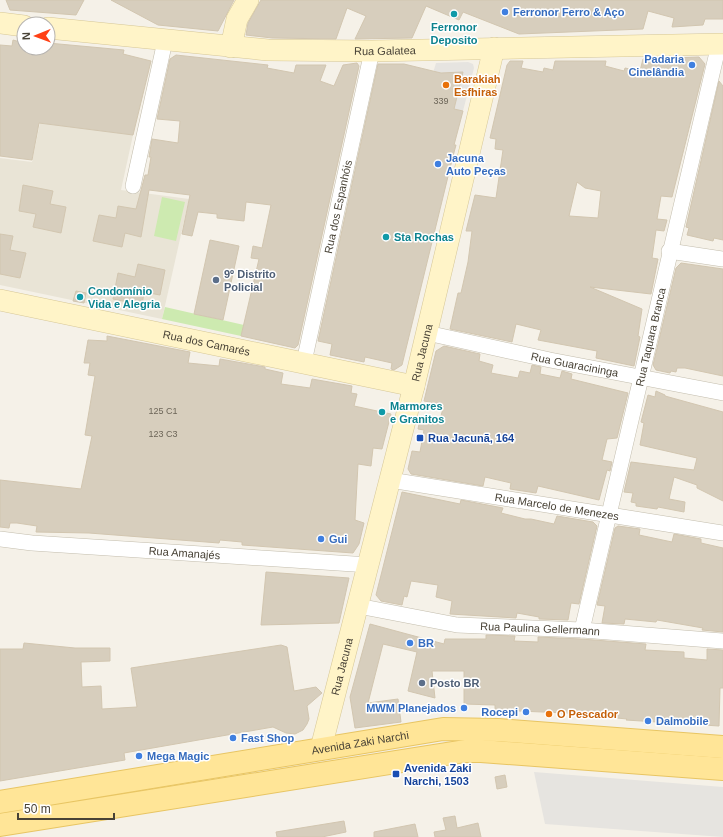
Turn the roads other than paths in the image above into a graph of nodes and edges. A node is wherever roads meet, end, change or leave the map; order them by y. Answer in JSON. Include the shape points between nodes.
{"nodes":[{"id":1,"x":248,"y":0,"type":"edge"},
{"id":2,"x":0,"y":23,"type":"edge"},
{"id":3,"x":16,"y":25,"type":"edge"},
{"id":4,"x":56,"y":29,"type":"edge"},
{"id":5,"x":165,"y":41,"type":"junction"},
{"id":6,"x":721,"y":44,"type":"edge"},
{"id":7,"x":231,"y":47,"type":"junction"},
{"id":8,"x":494,"y":48,"type":"junction"},
{"id":9,"x":372,"y":51,"type":"junction"},
{"id":10,"x":133,"y":186,"type":"dead end"},
{"id":11,"x":670,"y":251,"type":"junction"},
{"id":12,"x":723,"y":259,"type":"edge"},
{"id":13,"x":0,"y":300,"type":"edge"},
{"id":14,"x":426,"y":333,"type":"junction"},
{"id":15,"x":304,"y":362,"type":"junction"},
{"id":16,"x":640,"y":378,"type":"junction"},
{"id":17,"x":414,"y":386,"type":"junction"},
{"id":18,"x":723,"y":393,"type":"edge"},
{"id":19,"x":390,"y":480,"type":"junction"},
{"id":20,"x":610,"y":514,"type":"junction"},
{"id":21,"x":723,"y":533,"type":"edge"},
{"id":22,"x":0,"y":539,"type":"edge"},
{"id":23,"x":369,"y":565,"type":"junction"},
{"id":24,"x":358,"y":606,"type":"junction"},
{"id":25,"x":582,"y":630,"type":"junction"},
{"id":26,"x":723,"y":641,"type":"edge"},
{"id":27,"x":723,"y":747,"type":"edge"},
{"id":28,"x":321,"y":748,"type":"junction"},
{"id":29,"x":723,"y":769,"type":"edge"},
{"id":30,"x":297,"y":777,"type":"junction"},
{"id":31,"x":0,"y":802,"type":"edge"},
{"id":32,"x":0,"y":824,"type":"edge"}],
"edges":[{"from":1,"to":7,"type":"main road","via":[[237,19]]},
{"from":2,"to":3,"type":"main road"},
{"from":4,"to":5,"type":"main road","name":"Rua Galatea"},
{"from":5,"to":7,"type":"main road","name":"Rua Galatea"},
{"from":5,"to":10,"type":"street"},
{"from":6,"to":8,"type":"main road","name":"Rua Galatea"},
{"from":6,"to":11,"type":"street","name":"Rua Taquara Branca"},
{"from":7,"to":9,"type":"main road","name":"Rua Galatea"},
{"from":8,"to":9,"type":"main road","name":"Rua Galatea"},
{"from":8,"to":14,"type":"main road","name":"Rua Jacuna"},
{"from":9,"to":15,"type":"street","name":"Rua dos Espanhóis"},
{"from":11,"to":12,"type":"street"},
{"from":11,"to":16,"type":"street","name":"Rua Taquara Branca"},
{"from":13,"to":15,"type":"main road","name":"Rua dos Camarés"},
{"from":14,"to":16,"type":"street","name":"Rua Guaracininga"},
{"from":14,"to":17,"type":"main road","name":"Rua Jacuna"},
{"from":15,"to":17,"type":"main road","name":"Rua dos Camarés"},
{"from":16,"to":18,"type":"street","name":"Rua Guaracininga"},
{"from":16,"to":20,"type":"street","name":"Rua Taquara Branca"},
{"from":17,"to":19,"type":"main road","name":"Rua Jacuna"},
{"from":19,"to":20,"type":"street","name":"Rua Marcelo de Menezes"},
{"from":19,"to":23,"type":"main road","name":"Rua Jacuna"},
{"from":20,"to":21,"type":"street","name":"Rua Marcelo de Menezes"},
{"from":20,"to":25,"type":"street","name":"Rua Taquara Branca"},
{"from":22,"to":23,"type":"street","name":"Rua Amanajés"},
{"from":23,"to":24,"type":"main road","name":"Rua Jacuna"},
{"from":24,"to":25,"type":"street","name":"Rua Paulina Gellermann","via":[[457,625]]},
{"from":24,"to":28,"type":"main road","name":"Rua Jacuna"},
{"from":25,"to":26,"type":"street","name":"Rua Paulina Gellermann"},
{"from":27,"to":28,"type":"main road","name":"Avenida Zaki Narchi","via":[[498,730],[443,729]]},
{"from":28,"to":30,"type":"main road","via":[[313,766]]},
{"from":28,"to":31,"type":"main road","name":"Avenida Zaki Narchi"},
{"from":29,"to":30,"type":"main road","via":[[465,751]]},
{"from":30,"to":32,"type":"main road"}]}
